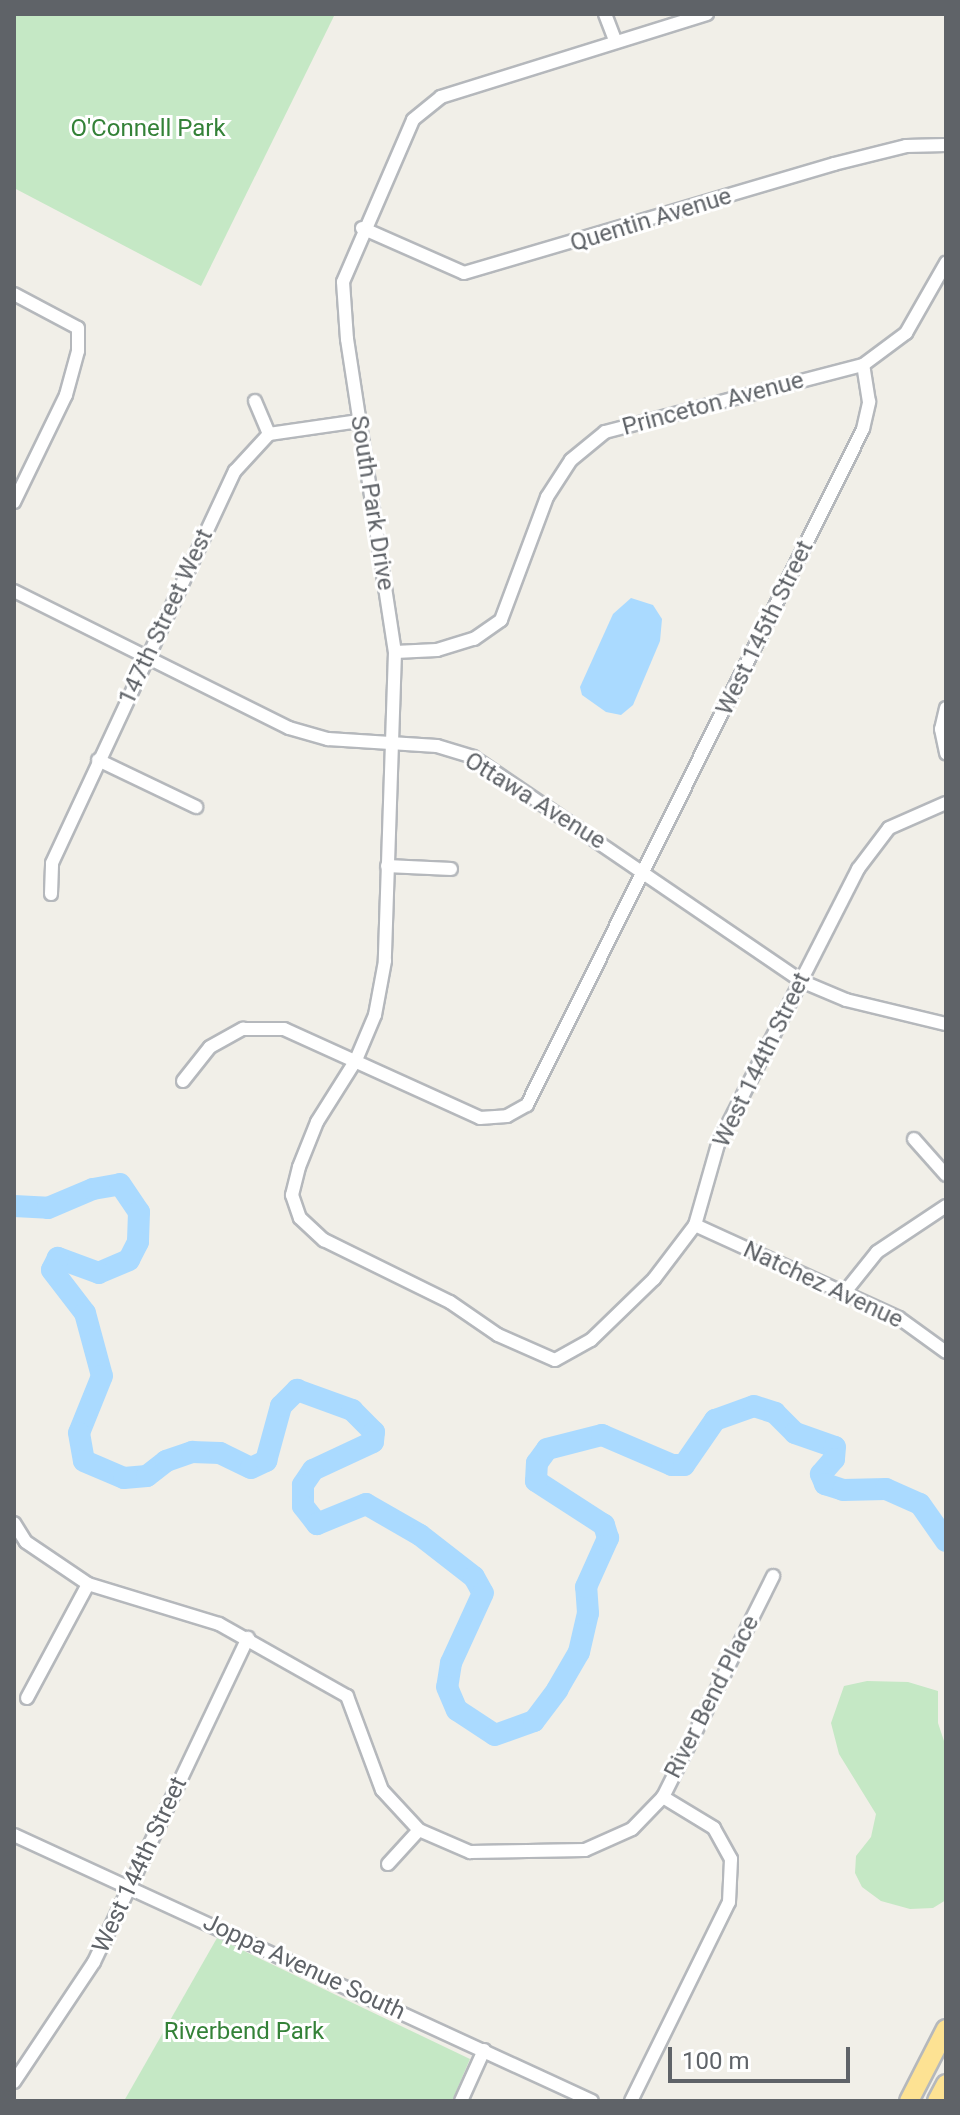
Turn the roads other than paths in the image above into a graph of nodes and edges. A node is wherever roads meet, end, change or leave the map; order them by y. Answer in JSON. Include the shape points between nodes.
{"nodes":[{"id":1,"x":605,"y":14,"type":"edge"},
{"id":2,"x":707,"y":14,"type":"edge"},
{"id":3,"x":616,"y":42,"type":"junction"},
{"id":4,"x":946,"y":145,"type":"edge"},
{"id":5,"x":362,"y":228,"type":"junction"},
{"id":6,"x":946,"y":263,"type":"edge"},
{"id":7,"x":14,"y":294,"type":"edge"},
{"id":8,"x":863,"y":365,"type":"junction"},
{"id":9,"x":255,"y":401,"type":"dead end"},
{"id":10,"x":359,"y":421,"type":"junction"},
{"id":11,"x":269,"y":434,"type":"junction"},
{"id":12,"x":14,"y":502,"type":"edge"},
{"id":13,"x":14,"y":591,"type":"edge"},
{"id":14,"x":395,"y":652,"type":"junction"},
{"id":15,"x":146,"y":655,"type":"junction"},
{"id":16,"x":946,"y":708,"type":"edge"},
{"id":17,"x":393,"y":743,"type":"junction"},
{"id":18,"x":946,"y":753,"type":"edge"},
{"id":19,"x":98,"y":760,"type":"junction"},
{"id":20,"x":946,"y":803,"type":"edge"},
{"id":21,"x":196,"y":807,"type":"dead end"},
{"id":22,"x":387,"y":866,"type":"junction"},
{"id":23,"x":451,"y":869,"type":"dead end"},
{"id":24,"x":644,"y":874,"type":"junction"},
{"id":25,"x":51,"y":894,"type":"dead end"},
{"id":26,"x":801,"y":981,"type":"junction"},
{"id":27,"x":946,"y":1024,"type":"edge"},
{"id":28,"x":356,"y":1060,"type":"junction"},
{"id":29,"x":183,"y":1081,"type":"dead end"},
{"id":30,"x":914,"y":1139,"type":"dead end"},
{"id":31,"x":946,"y":1175,"type":"edge"},
{"id":32,"x":946,"y":1206,"type":"edge"},
{"id":33,"x":695,"y":1225,"type":"junction"},
{"id":34,"x":845,"y":1292,"type":"junction"},
{"id":35,"x":946,"y":1352,"type":"edge"},
{"id":36,"x":555,"y":1360,"type":"joint"},
{"id":37,"x":14,"y":1523,"type":"edge"},
{"id":38,"x":773,"y":1576,"type":"dead end"},
{"id":39,"x":88,"y":1584,"type":"junction"},
{"id":40,"x":248,"y":1638,"type":"junction"},
{"id":41,"x":27,"y":1698,"type":"dead end"},
{"id":42,"x":663,"y":1797,"type":"junction"},
{"id":43,"x":419,"y":1830,"type":"junction"},
{"id":44,"x":14,"y":1835,"type":"edge"},
{"id":45,"x":388,"y":1864,"type":"dead end"},
{"id":46,"x":131,"y":1885,"type":"junction"},
{"id":47,"x":946,"y":2029,"type":"edge"},
{"id":48,"x":484,"y":2050,"type":"junction"},
{"id":49,"x":14,"y":2082,"type":"edge"},
{"id":50,"x":946,"y":2084,"type":"edge"},
{"id":51,"x":461,"y":2101,"type":"edge"},
{"id":52,"x":592,"y":2101,"type":"edge"},
{"id":53,"x":631,"y":2101,"type":"edge"},
{"id":54,"x":909,"y":2101,"type":"edge"},
{"id":55,"x":937,"y":2101,"type":"edge"}],
"edges":[{"from":1,"to":3,"type":"street"},
{"from":2,"to":3,"type":"street","name":"South Park Drive"},
{"from":3,"to":5,"type":"street","name":"South Park Drive","via":[[441,97],[413,120]]},
{"from":4,"to":5,"type":"street","name":"Quentin Avenue","via":[[906,146],[834,164],[464,273]]},
{"from":5,"to":10,"type":"street","name":"South Park Drive","via":[[343,282]]},
{"from":6,"to":8,"type":"street","via":[[906,333]]},
{"from":7,"to":12,"type":"street","via":[[78,328],[78,351],[66,395]]},
{"from":8,"to":14,"type":"street","name":"Princeton Avenue","via":[[605,432],[571,460],[547,497],[501,620],[474,639]]},
{"from":8,"to":24,"type":"street","name":"West 145th Street","via":[[869,402],[863,429]]},
{"from":9,"to":11,"type":"street"},
{"from":10,"to":11,"type":"street"},
{"from":10,"to":14,"type":"street","name":"South Park Drive"},
{"from":11,"to":15,"type":"street","name":"147th Street West","via":[[235,471]]},
{"from":13,"to":15,"type":"street","name":"Ottawa Avenue"},
{"from":14,"to":17,"type":"street","name":"South Park Drive"},
{"from":15,"to":17,"type":"street","name":"Ottawa Avenue","via":[[289,728],[328,739]]},
{"from":15,"to":19,"type":"street","name":"147th Street West"},
{"from":16,"to":18,"type":"street","via":[[941,729]]},
{"from":17,"to":22,"type":"street","name":"South Park Drive"},
{"from":17,"to":24,"type":"street","name":"Ottawa Avenue","via":[[437,746],[473,757]]},
{"from":19,"to":21,"type":"street"},
{"from":19,"to":25,"type":"street","name":"147th Street West","via":[[52,863]]},
{"from":20,"to":26,"type":"street","name":"West 144th Street","via":[[889,828],[858,869]]},
{"from":22,"to":23,"type":"street"},
{"from":22,"to":28,"type":"street","name":"South Park Drive","via":[[385,961],[375,1015]]},
{"from":24,"to":26,"type":"street","name":"Ottawa Avenue"},
{"from":24,"to":28,"type":"street","name":"West 145th Street","via":[[527,1105],[507,1116],[480,1118]]},
{"from":26,"to":27,"type":"street","name":"Ottawa Avenue","via":[[846,1000]]},
{"from":26,"to":33,"type":"street","name":"West 144th Street","via":[[718,1144]]},
{"from":28,"to":29,"type":"street","via":[[284,1029],[243,1029],[210,1047]]},
{"from":28,"to":36,"type":"street","name":"South Park Drive","via":[[317,1122],[292,1195],[300,1218],[324,1240],[450,1302],[498,1335]]},
{"from":30,"to":31,"type":"street"},
{"from":32,"to":34,"type":"street","via":[[877,1252]]},
{"from":33,"to":34,"type":"street","name":"Natchez Avenue"},
{"from":33,"to":36,"type":"street","name":"West 144th Street","via":[[654,1279],[591,1340]]},
{"from":34,"to":35,"type":"street","name":"Natchez Avenue","via":[[899,1318]]},
{"from":37,"to":39,"type":"street","via":[[26,1542]]},
{"from":38,"to":42,"type":"street","name":"River Bend Place"},
{"from":39,"to":40,"type":"street","via":[[150,1607],[184,1612]]},
{"from":39,"to":41,"type":"street"},
{"from":40,"to":43,"type":"street","via":[[347,1696],[382,1790]]},
{"from":40,"to":46,"type":"street","name":"West 144th Street"},
{"from":42,"to":43,"type":"street","via":[[632,1829],[585,1850],[533,1855],[470,1852]]},
{"from":42,"to":53,"type":"street","name":"River Bend Place","via":[[714,1828],[731,1859],[729,1902]]},
{"from":43,"to":45,"type":"street"},
{"from":44,"to":46,"type":"street","name":"Joppa Avenue South"},
{"from":46,"to":48,"type":"street","name":"Joppa Avenue South"},
{"from":46,"to":49,"type":"street","name":"West 144th Street","via":[[94,1962]]},
{"from":47,"to":54,"type":"highway"},
{"from":48,"to":51,"type":"street"},
{"from":48,"to":52,"type":"street","name":"Joppa Avenue South"},
{"from":50,"to":55,"type":"highway"}]}
